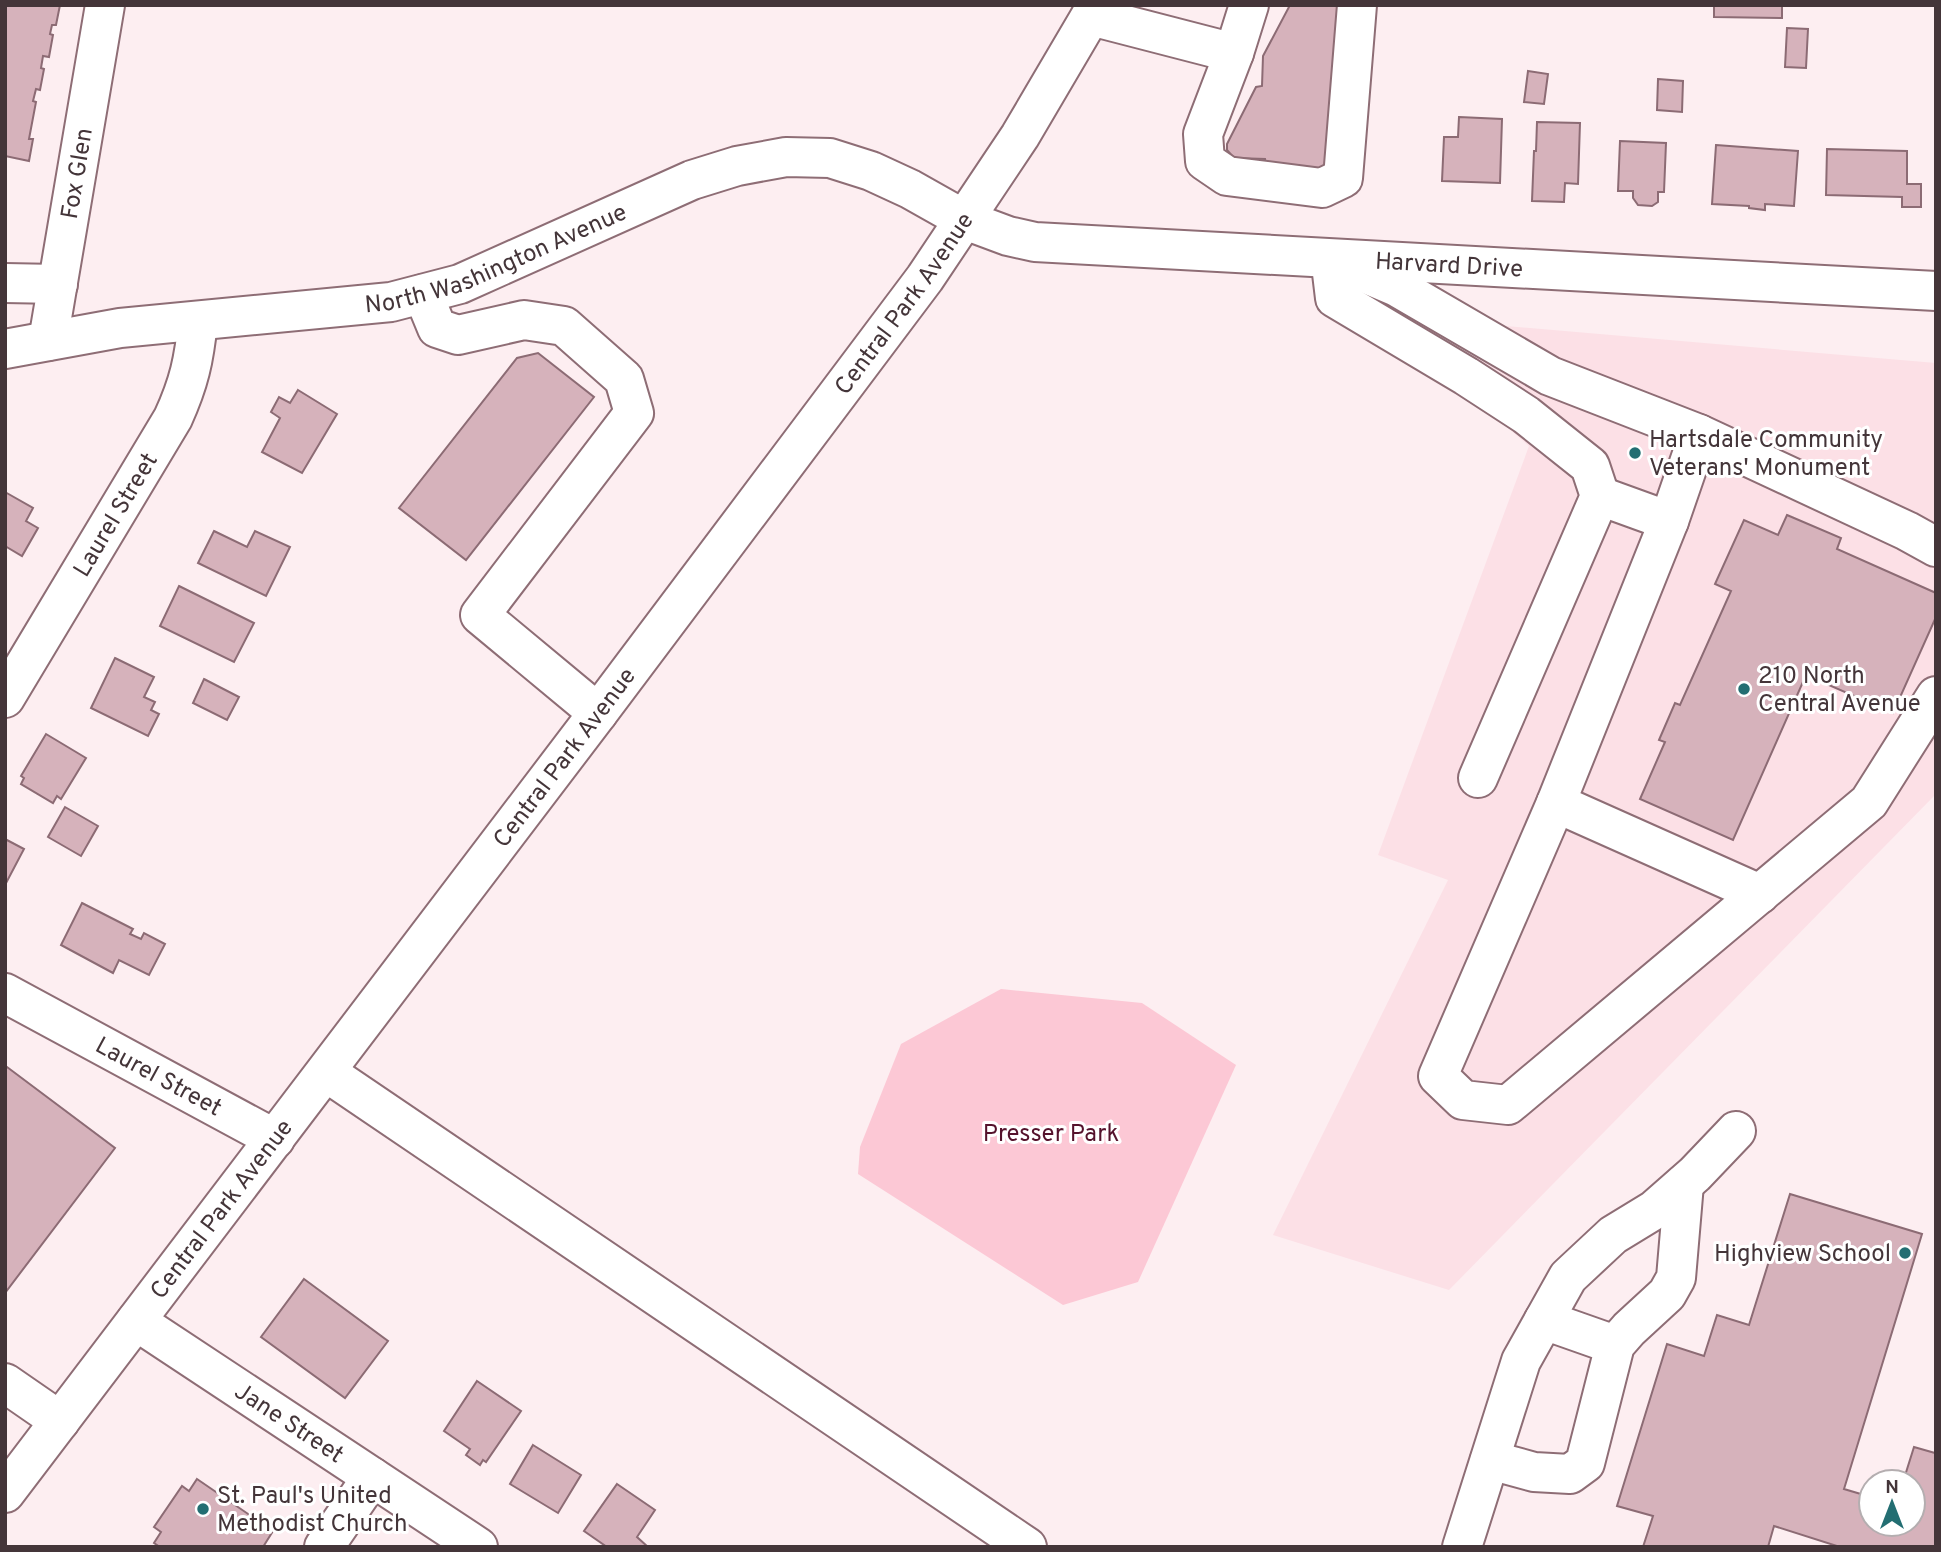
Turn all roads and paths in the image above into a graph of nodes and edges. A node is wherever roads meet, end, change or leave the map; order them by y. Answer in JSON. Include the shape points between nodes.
{"nodes":[{"id":1,"x":105,"y":5,"type":"edge"},
{"id":2,"x":1249,"y":5,"type":"edge"},
{"id":3,"x":1357,"y":5,"type":"edge"},
{"id":4,"x":1094,"y":11,"type":"edge"},
{"id":5,"x":1234,"y":53,"type":"junction"},
{"id":6,"x":965,"y":220,"type":"junction"},
{"id":7,"x":1319,"y":265,"type":"junction"},
{"id":8,"x":5,"y":283,"type":"edge"},
{"id":9,"x":58,"y":284,"type":"junction"},
{"id":10,"x":1936,"y":291,"type":"edge"},
{"id":11,"x":423,"y":294,"type":"junction"},
{"id":12,"x":198,"y":321,"type":"junction"},
{"id":13,"x":48,"y":341,"type":"junction"},
{"id":14,"x":5,"y":349,"type":"edge"},
{"id":15,"x":1699,"y":434,"type":"junction"},
{"id":16,"x":1600,"y":496,"type":"junction"},
{"id":17,"x":1669,"y":521,"type":"junction"},
{"id":18,"x":1936,"y":547,"type":"edge"},
{"id":19,"x":1936,"y":696,"type":"edge"},
{"id":20,"x":5,"y":698,"type":"edge"},
{"id":21,"x":598,"y":713,"type":"junction"},
{"id":22,"x":1478,"y":778,"type":"dead end"},
{"id":23,"x":1556,"y":803,"type":"junction"},
{"id":24,"x":1760,"y":894,"type":"junction"},
{"id":25,"x":5,"y":993,"type":"edge"},
{"id":26,"x":326,"y":1072,"type":"junction"},
{"id":27,"x":1736,"y":1130,"type":"dead end"},
{"id":28,"x":275,"y":1139,"type":"junction"},
{"id":29,"x":1684,"y":1184,"type":"junction"},
{"id":30,"x":1544,"y":1320,"type":"junction"},
{"id":31,"x":136,"y":1321,"type":"junction"},
{"id":32,"x":1615,"y":1345,"type":"junction"},
{"id":33,"x":5,"y":1383,"type":"edge"},
{"id":34,"x":60,"y":1421,"type":"junction"},
{"id":35,"x":1490,"y":1460,"type":"junction"},
{"id":36,"x":372,"y":1477,"type":"junction"},
{"id":37,"x":5,"y":1493,"type":"edge"},
{"id":38,"x":324,"y":1547,"type":"edge"},
{"id":39,"x":478,"y":1547,"type":"edge"},
{"id":40,"x":1027,"y":1547,"type":"edge"},
{"id":41,"x":1462,"y":1547,"type":"edge"}],
"edges":[{"from":1,"to":9,"type":"street","name":"Fox Glen"},
{"from":2,"to":5,"type":"street"},
{"from":3,"to":5,"type":"street","via":[[1343,178],[1322,188],[1227,176],[1205,161],[1203,134]]},
{"from":4,"to":5,"type":"street"},
{"from":4,"to":6,"type":"street","name":"Central Park Avenue"},
{"from":6,"to":7,"type":"street","name":"Harvard Drive","via":[[1035,242]]},
{"from":6,"to":11,"type":"street","name":"North Washington Avenue","via":[[871,171],[830,158],[786,157],[692,180],[460,284]]},
{"from":6,"to":21,"type":"street","name":"Central Park Avenue"},
{"from":7,"to":10,"type":"street","name":"Harvard Drive"},
{"from":7,"to":15,"type":"street","via":[[1357,270],[1397,287],[1550,376]]},
{"from":7,"to":16,"type":"street","via":[[1335,298],[1526,415],[1590,466]]},
{"from":8,"to":9,"type":"street"},
{"from":9,"to":13,"type":"street","name":"Fox Glen"},
{"from":11,"to":12,"type":"street","name":"North Washington Avenue","via":[[391,302]]},
{"from":11,"to":21,"type":"street","via":[[437,328],[458,335],[524,320],[564,326],[624,379],[634,413],[480,615]]},
{"from":12,"to":13,"type":"street","name":"North Washington Avenue"},
{"from":12,"to":20,"type":"street","name":"Laurel Street","via":[[194,363],[173,418]]},
{"from":13,"to":14,"type":"street","name":"North Washington Avenue"},
{"from":15,"to":17,"type":"street"},
{"from":15,"to":18,"type":"street"},
{"from":16,"to":17,"type":"street"},
{"from":16,"to":22,"type":"street"},
{"from":17,"to":23,"type":"street"},
{"from":19,"to":24,"type":"street","via":[[1869,802]]},
{"from":21,"to":26,"type":"street","name":"Central Park Avenue"},
{"from":23,"to":24,"type":"street"},
{"from":23,"to":24,"type":"street","via":[[1438,1076],[1463,1100],[1508,1105]]},
{"from":25,"to":28,"type":"street","name":"Laurel Street"},
{"from":26,"to":28,"type":"street","name":"Central Park Avenue"},
{"from":26,"to":40,"type":"street"},
{"from":27,"to":29,"type":"street"},
{"from":28,"to":31,"type":"street","name":"Central Park Avenue"},
{"from":29,"to":30,"type":"street","via":[[1654,1210],[1613,1235],[1568,1278]]},
{"from":29,"to":32,"type":"street","via":[[1676,1278],[1667,1294]]},
{"from":30,"to":32,"type":"street"},
{"from":30,"to":35,"type":"street","via":[[1521,1361]]},
{"from":31,"to":34,"type":"street","name":"Central Park Avenue"},
{"from":31,"to":36,"type":"street","name":"Jane Street"},
{"from":32,"to":35,"type":"street","via":[[1585,1463],[1570,1474],[1534,1472]]},
{"from":33,"to":34,"type":"street"},
{"from":34,"to":37,"type":"street","name":"Central Park Avenue"},
{"from":35,"to":41,"type":"street"},
{"from":36,"to":38,"type":"street"},
{"from":36,"to":39,"type":"street","name":"Jane Street"}]}
